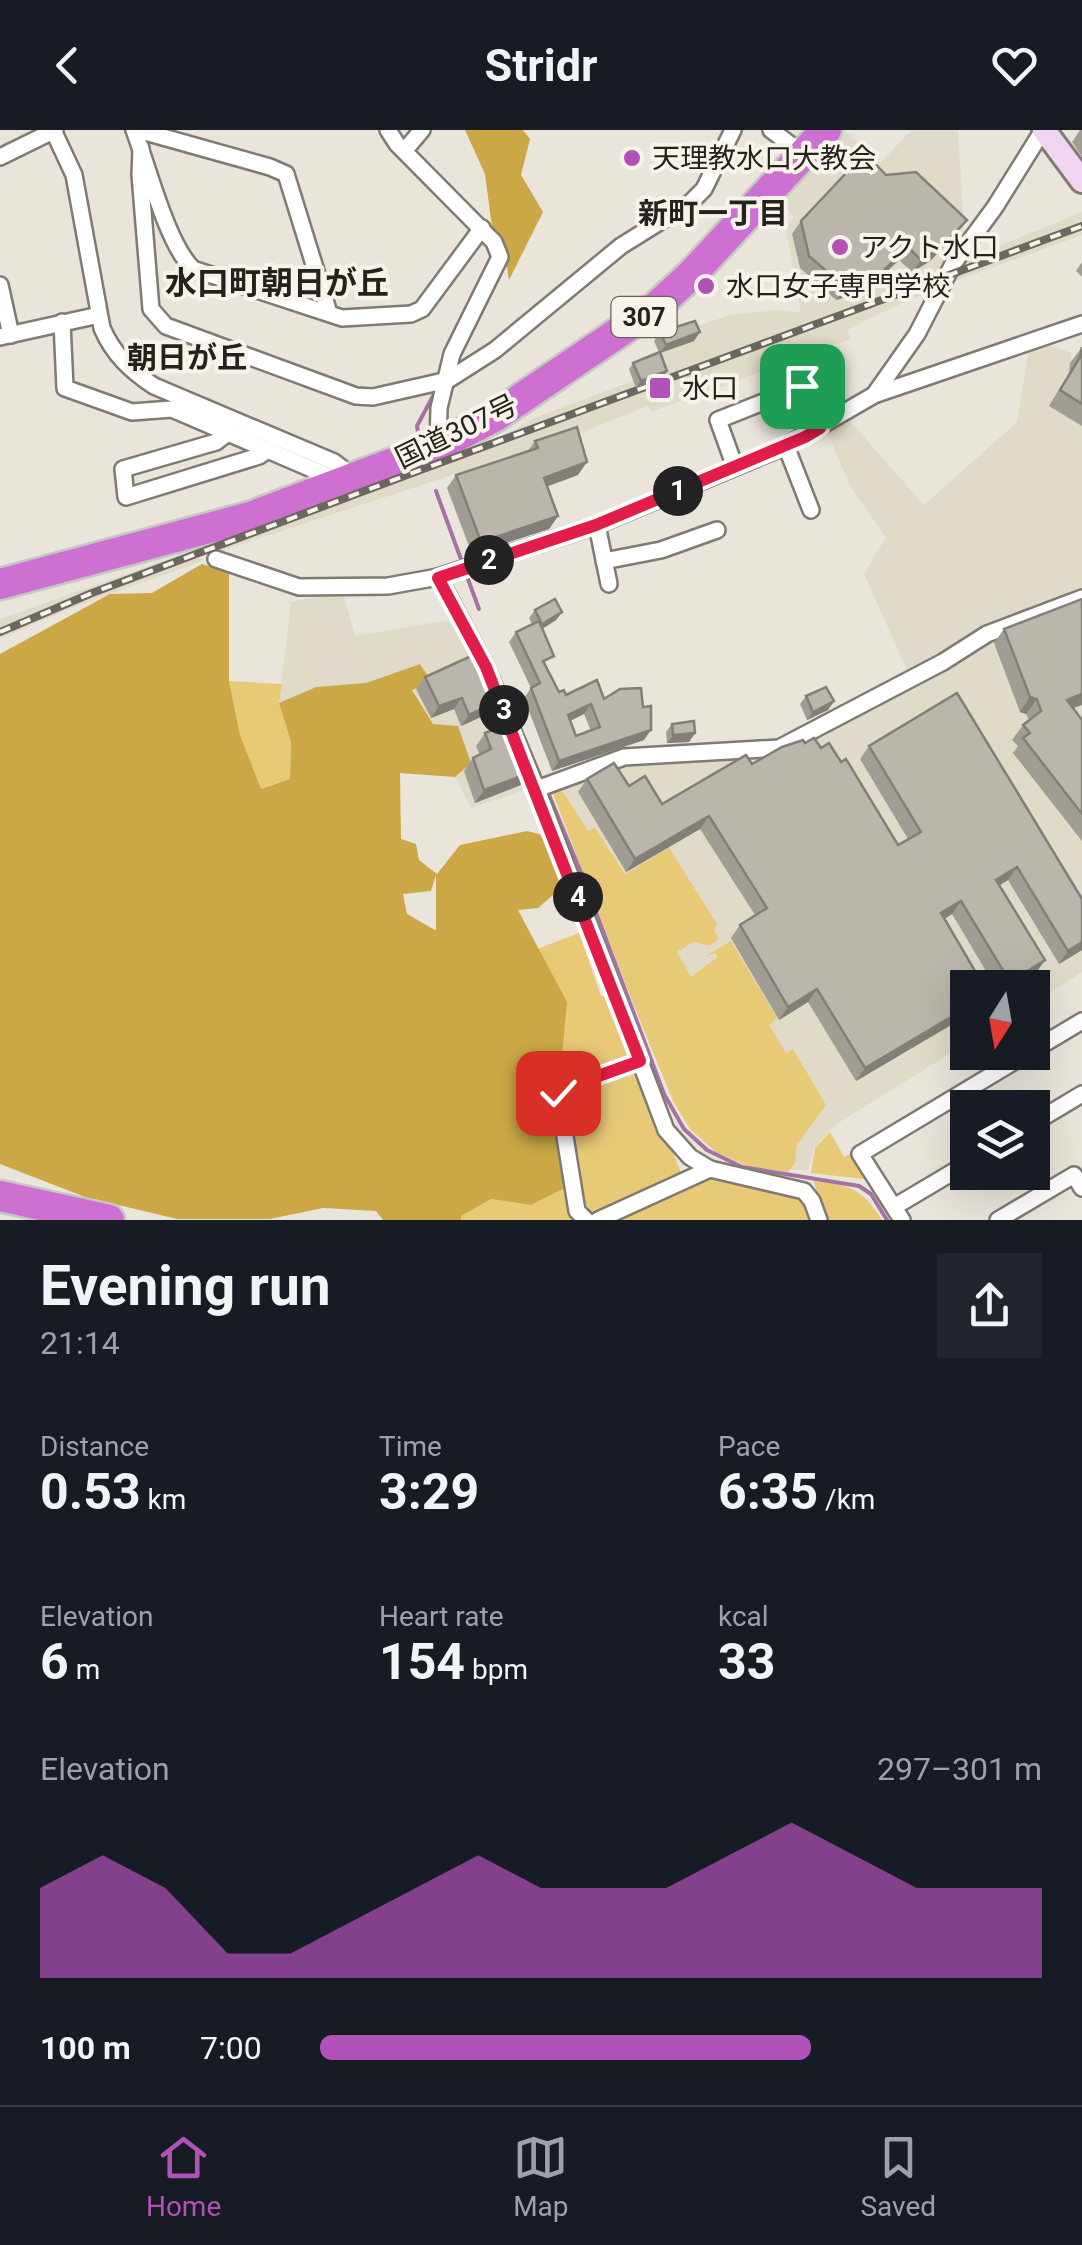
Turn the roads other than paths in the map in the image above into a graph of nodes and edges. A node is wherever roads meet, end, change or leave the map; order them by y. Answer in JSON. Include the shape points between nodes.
{"nodes":[{"id":1,"x":54,"y":130,"type":"edge"},
{"id":2,"x":136,"y":130,"type":"edge"},
{"id":3,"x":388,"y":130,"type":"edge"},
{"id":4,"x":422,"y":130,"type":"edge"},
{"id":5,"x":733,"y":130,"type":"edge"},
{"id":6,"x":770,"y":130,"type":"edge"},
{"id":7,"x":826,"y":130,"type":"edge"},
{"id":8,"x":1043,"y":130,"type":"edge"},
{"id":9,"x":141,"y":148,"type":"junction"},
{"id":10,"x":404,"y":150,"type":"junction"},
{"id":11,"x":802,"y":154,"type":"junction"},
{"id":12,"x":0,"y":158,"type":"edge"},
{"id":13,"x":1082,"y":181,"type":"edge"},
{"id":14,"x":482,"y":228,"type":"junction"},
{"id":15,"x":0,"y":285,"type":"edge"},
{"id":16,"x":329,"y":313,"type":"junction"},
{"id":17,"x":98,"y":315,"type":"junction"},
{"id":18,"x":62,"y":322,"type":"junction"},
{"id":19,"x":1082,"y":324,"type":"edge"},
{"id":20,"x":6,"y":336,"type":"edge"},
{"id":21,"x":448,"y":380,"type":"junction"},
{"id":22,"x":874,"y":395,"type":"junction"},
{"id":23,"x":820,"y":428,"type":"junction"},
{"id":24,"x":228,"y":433,"type":"junction"},
{"id":25,"x":438,"y":446,"type":"junction"},
{"id":26,"x":786,"y":446,"type":"junction"},
{"id":27,"x":269,"y":449,"type":"junction"},
{"id":28,"x":735,"y":467,"type":"junction"},
{"id":29,"x":354,"y":478,"type":"junction"},
{"id":30,"x":811,"y":510,"type":"dead end"},
{"id":31,"x":596,"y":525,"type":"junction"},
{"id":32,"x":717,"y":530,"type":"dead end"},
{"id":33,"x":216,"y":559,"type":"dead end"},
{"id":34,"x":604,"y":561,"type":"junction"},
{"id":35,"x":438,"y":578,"type":"junction"},
{"id":36,"x":0,"y":584,"type":"edge"},
{"id":37,"x":609,"y":584,"type":"dead end"},
{"id":38,"x":1082,"y":598,"type":"edge"},
{"id":39,"x":537,"y":789,"type":"junction"},
{"id":40,"x":1082,"y":1021,"type":"edge"},
{"id":41,"x":1050,"y":1040,"type":"edge"},
{"id":42,"x":640,"y":1061,"type":"junction"},
{"id":43,"x":1001,"y":1070,"type":"edge"},
{"id":44,"x":1082,"y":1094,"type":"edge"},
{"id":45,"x":1050,"y":1113,"type":"edge"},
{"id":46,"x":710,"y":1169,"type":"junction"},
{"id":47,"x":950,"y":1175,"type":"edge"},
{"id":48,"x":1079,"y":1177,"type":"edge"},
{"id":49,"x":0,"y":1196,"type":"edge"},
{"id":50,"x":898,"y":1213,"type":"edge"},
{"id":51,"x":0,"y":1215,"type":"edge"},
{"id":52,"x":20,"y":1220,"type":"edge"},
{"id":53,"x":109,"y":1220,"type":"edge"},
{"id":54,"x":586,"y":1220,"type":"edge"},
{"id":55,"x":598,"y":1220,"type":"edge"},
{"id":56,"x":819,"y":1220,"type":"edge"},
{"id":57,"x":998,"y":1220,"type":"edge"}],
"edges":[{"from":1,"to":12,"type":"street"},
{"from":1,"to":17,"type":"street","via":[[74,175]]},
{"from":2,"to":9,"type":"street"},
{"from":2,"to":16,"type":"street","via":[[286,174]]},
{"from":3,"to":10,"type":"street"},
{"from":4,"to":10,"type":"street"},
{"from":5,"to":21,"type":"street","via":[[690,203],[621,246],[508,340]]},
{"from":6,"to":11,"type":"street"},
{"from":7,"to":11,"type":"highway","name":"国道307号","number":"307"},
{"from":8,"to":13,"type":"main road"},
{"from":8,"to":22,"type":"street"},
{"from":9,"to":16,"type":"street","via":[[178,250],[193,269]]},
{"from":9,"to":21,"type":"street","via":[[151,309],[166,326],[356,396]]},
{"from":10,"to":14,"type":"street"},
{"from":11,"to":25,"type":"highway","name":"国道307号","number":"307","via":[[656,308],[522,400]]},
{"from":14,"to":16,"type":"street","via":[[422,309],[353,319]]},
{"from":14,"to":21,"type":"street","via":[[498,250],[498,266],[452,354]]},
{"from":15,"to":20,"type":"street"},
{"from":17,"to":18,"type":"street"},
{"from":17,"to":29,"type":"street","via":[[107,340],[137,375],[334,462]]},
{"from":18,"to":20,"type":"street"},
{"from":18,"to":24,"type":"street","via":[[65,388],[132,412],[172,409]]},
{"from":19,"to":22,"type":"street"},
{"from":21,"to":25,"type":"street"},
{"from":22,"to":23,"type":"street"},
{"from":23,"to":26,"type":"street"},
{"from":23,"to":28,"type":"street","via":[[802,386],[718,420]]},
{"from":24,"to":27,"type":"street"},
{"from":24,"to":27,"type":"street","via":[[123,469],[126,497]]},
{"from":25,"to":29,"type":"highway","name":"国道307号","number":"307"},
{"from":26,"to":28,"type":"street"},
{"from":26,"to":30,"type":"street"},
{"from":27,"to":29,"type":"street","via":[[328,476]]},
{"from":28,"to":31,"type":"street"},
{"from":29,"to":36,"type":"highway","name":"国道307号","number":"307","via":[[250,518]]},
{"from":31,"to":34,"type":"street"},
{"from":31,"to":35,"type":"street"},
{"from":32,"to":34,"type":"street"},
{"from":33,"to":35,"type":"street","via":[[299,586],[388,586]]},
{"from":34,"to":37,"type":"street"},
{"from":35,"to":39,"type":"street","via":[[486,667]]},
{"from":38,"to":39,"type":"street","via":[[987,634],[779,748],[624,757]]},
{"from":39,"to":42,"type":"street"},
{"from":40,"to":41,"type":"street"},
{"from":42,"to":46,"type":"street","via":[[674,1143]]},
{"from":42,"to":54,"type":"street","via":[[558,1093],[577,1211]]},
{"from":43,"to":50,"type":"street","via":[[860,1154]]},
{"from":44,"to":45,"type":"street"},
{"from":46,"to":55,"type":"street"},
{"from":46,"to":56,"type":"street","via":[[804,1191]]},
{"from":47,"to":50,"type":"street"},
{"from":48,"to":57,"type":"street"},
{"from":49,"to":53,"type":"highway"},
{"from":51,"to":52,"type":"highway"}]}
